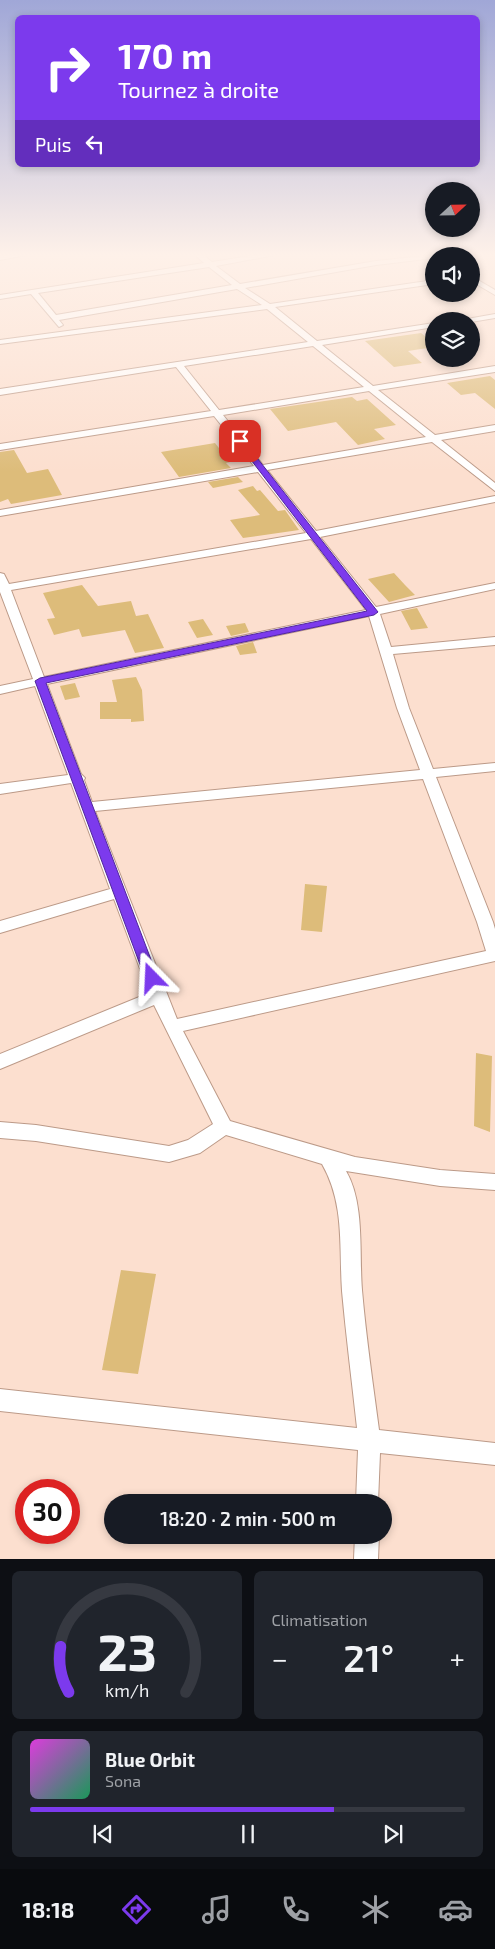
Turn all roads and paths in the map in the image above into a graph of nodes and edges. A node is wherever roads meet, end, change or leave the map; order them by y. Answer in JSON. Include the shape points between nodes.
{"nodes":[{"id":1,"x":60,"y":327,"type":"edge"},
{"id":2,"x":112,"y":327,"type":"edge"},
{"id":3,"x":293,"y":327,"type":"edge"},
{"id":4,"x":423,"y":327,"type":"edge"},
{"id":5,"x":65,"y":333,"type":"junction"},
{"id":6,"x":0,"y":342,"type":"edge"},
{"id":7,"x":314,"y":344,"type":"junction"},
{"id":8,"x":179,"y":365,"type":"junction"},
{"id":9,"x":495,"y":369,"type":"edge"},
{"id":10,"x":371,"y":389,"type":"junction"},
{"id":11,"x":0,"y":392,"type":"edge"},
{"id":12,"x":218,"y":413,"type":"junction"},
{"id":13,"x":495,"y":428,"type":"edge"},
{"id":14,"x":436,"y":439,"type":"junction"},
{"id":15,"x":0,"y":447,"type":"edge"},
{"id":16,"x":263,"y":470,"type":"junction"},
{"id":17,"x":495,"y":488,"type":"edge"},
{"id":18,"x":495,"y":499,"type":"edge"},
{"id":19,"x":0,"y":513,"type":"edge"},
{"id":20,"x":314,"y":535,"type":"junction"},
{"id":21,"x":2,"y":585,"type":"edge"},
{"id":22,"x":495,"y":586,"type":"edge"},
{"id":23,"x":374,"y":612,"type":"junction"},
{"id":24,"x":495,"y":641,"type":"edge"},
{"id":25,"x":386,"y":651,"type":"junction"},
{"id":26,"x":40,"y":681,"type":"junction"},
{"id":27,"x":0,"y":690,"type":"edge"},
{"id":28,"x":495,"y":768,"type":"edge"},
{"id":29,"x":428,"y":774,"type":"junction"},
{"id":30,"x":78,"y":778,"type":"junction"},
{"id":31,"x":0,"y":789,"type":"edge"},
{"id":32,"x":88,"y":807,"type":"junction"},
{"id":33,"x":119,"y":892,"type":"junction"},
{"id":34,"x":0,"y":927,"type":"edge"},
{"id":35,"x":495,"y":955,"type":"edge"},
{"id":36,"x":158,"y":996,"type":"junction"},
{"id":37,"x":172,"y":1027,"type":"junction"},
{"id":38,"x":0,"y":1062,"type":"edge"},
{"id":39,"x":224,"y":1127,"type":"junction"},
{"id":40,"x":0,"y":1130,"type":"edge"},
{"id":41,"x":329,"y":1158,"type":"junction"},
{"id":42,"x":495,"y":1182,"type":"edge"},
{"id":43,"x":0,"y":1400,"type":"edge"},
{"id":44,"x":369,"y":1440,"type":"junction"},
{"id":45,"x":495,"y":1454,"type":"edge"},
{"id":46,"x":368,"y":1494,"type":"edge"},
{"id":47,"x":367,"y":1544,"type":"edge"},
{"id":48,"x":366,"y":1559,"type":"edge"}],
"edges":[{"from":1,"to":5,"type":"street"},
{"from":2,"to":5,"type":"street"},
{"from":3,"to":7,"type":"street"},
{"from":4,"to":7,"type":"street"},
{"from":5,"to":6,"type":"street"},
{"from":7,"to":8,"type":"street"},
{"from":7,"to":10,"type":"street"},
{"from":8,"to":11,"type":"street"},
{"from":8,"to":12,"type":"street"},
{"from":9,"to":10,"type":"street"},
{"from":10,"to":12,"type":"street"},
{"from":10,"to":14,"type":"street"},
{"from":12,"to":15,"type":"street"},
{"from":12,"to":16,"type":"street"},
{"from":13,"to":14,"type":"street"},
{"from":14,"to":16,"type":"street"},
{"from":14,"to":17,"type":"street"},
{"from":16,"to":19,"type":"street"},
{"from":16,"to":20,"type":"street"},
{"from":18,"to":20,"type":"street"},
{"from":20,"to":21,"type":"street"},
{"from":20,"to":23,"type":"street"},
{"from":21,"to":26,"type":"street"},
{"from":22,"to":23,"type":"street"},
{"from":23,"to":25,"type":"street"},
{"from":23,"to":26,"type":"street"},
{"from":24,"to":25,"type":"street"},
{"from":25,"to":29,"type":"street"},
{"from":26,"to":27,"type":"street"},
{"from":26,"to":30,"type":"street"},
{"from":28,"to":29,"type":"street"},
{"from":29,"to":32,"type":"street"},
{"from":29,"to":35,"type":"street"},
{"from":30,"to":31,"type":"street"},
{"from":30,"to":32,"type":"street"},
{"from":32,"to":33,"type":"street"},
{"from":33,"to":34,"type":"street"},
{"from":33,"to":36,"type":"street"},
{"from":35,"to":37,"type":"street"},
{"from":36,"to":37,"type":"street"},
{"from":36,"to":38,"type":"street"},
{"from":37,"to":39,"type":"street"},
{"from":39,"to":40,"type":"street","via":[[192,1147],[169,1154]]},
{"from":39,"to":41,"type":"street"},
{"from":41,"to":42,"type":"street","via":[[384,1170]]},
{"from":41,"to":44,"type":"street","via":[[342,1181],[349,1220],[352,1290]]},
{"from":43,"to":44,"type":"street"},
{"from":44,"to":45,"type":"street"},
{"from":44,"to":46,"type":"street"},
{"from":47,"to":48,"type":"street"}]}
